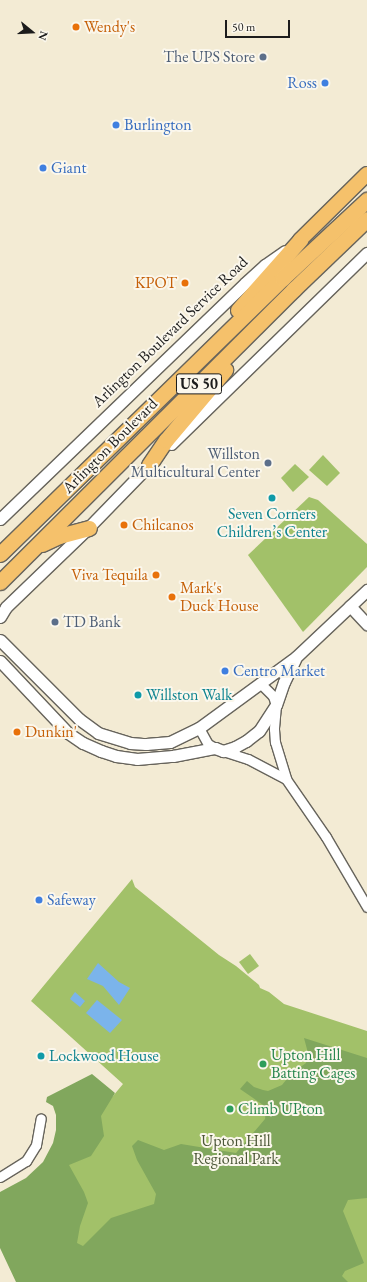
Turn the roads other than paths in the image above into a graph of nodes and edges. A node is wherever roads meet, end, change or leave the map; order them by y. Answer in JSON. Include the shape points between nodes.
{"nodes":[{"id":1,"x":367,"y":174,"type":"edge"},
{"id":2,"x":367,"y":200,"type":"edge"},
{"id":3,"x":365,"y":221,"type":"edge"},
{"id":4,"x":300,"y":240,"type":"junction"},
{"id":5,"x":367,"y":253,"type":"edge"},
{"id":6,"x":294,"y":289,"type":"junction"},
{"id":7,"x":180,"y":377,"type":"junction"},
{"id":8,"x":149,"y":465,"type":"junction"},
{"id":9,"x":0,"y":519,"type":"edge"},
{"id":10,"x":89,"y":528,"type":"junction"},
{"id":11,"x":37,"y":546,"type":"junction"},
{"id":12,"x":0,"y":554,"type":"edge"},
{"id":13,"x":0,"y":582,"type":"edge"},
{"id":14,"x":367,"y":590,"type":"edge"},
{"id":15,"x":350,"y":606,"type":"junction"},
{"id":16,"x":0,"y":617,"type":"edge"},
{"id":17,"x":367,"y":624,"type":"edge"},
{"id":18,"x":0,"y":640,"type":"edge"},
{"id":19,"x":296,"y":657,"type":"junction"},
{"id":20,"x":0,"y":661,"type":"edge"},
{"id":21,"x":261,"y":684,"type":"junction"},
{"id":22,"x":276,"y":705,"type":"junction"},
{"id":23,"x":199,"y":728,"type":"junction"},
{"id":24,"x":219,"y":749,"type":"junction"},
{"id":25,"x":286,"y":779,"type":"junction"},
{"id":26,"x":367,"y":907,"type":"edge"},
{"id":27,"x":41,"y":1118,"type":"dead end"},
{"id":28,"x":0,"y":1177,"type":"edge"}],
"edges":[{"from":1,"to":4,"type":"main road","name":"Arlington Boulevard Service Road"},
{"from":2,"to":7,"type":"highway","name":"Arlington Boulevard","number":"US 50"},
{"from":3,"to":6,"type":"highway","name":"Arlington Boulevard","number":"US 50"},
{"from":4,"to":7,"type":"highway"},
{"from":4,"to":9,"type":"street","name":"Arlington Boulevard Service Road","via":[[265,264]]},
{"from":5,"to":8,"type":"street"},
{"from":6,"to":8,"type":"highway","via":[[166,440]]},
{"from":6,"to":11,"type":"highway","name":"Arlington Boulevard","number":"US 50"},
{"from":7,"to":12,"type":"highway","name":"Arlington Boulevard","number":"US 50"},
{"from":8,"to":10,"type":"street"},
{"from":10,"to":11,"type":"highway","via":[[59,536]]},
{"from":10,"to":16,"type":"street","via":[[6,607]]},
{"from":11,"to":13,"type":"highway","name":"Arlington Boulevard","number":"US 50"},
{"from":14,"to":15,"type":"street"},
{"from":15,"to":17,"type":"street"},
{"from":15,"to":19,"type":"street"},
{"from":18,"to":23,"type":"street","via":[[79,719],[98,733],[121,741],[146,744],[170,742]]},
{"from":19,"to":21,"type":"street"},
{"from":19,"to":22,"type":"street"},
{"from":20,"to":24,"type":"street","via":[[68,732],[92,748],[116,756],[137,759]]},
{"from":21,"to":22,"type":"street","via":[[273,696]]},
{"from":21,"to":23,"type":"street"},
{"from":22,"to":24,"type":"street","via":[[259,731],[235,747]]},
{"from":22,"to":25,"type":"street","via":[[275,742]]},
{"from":23,"to":24,"type":"street","via":[[208,744]]},
{"from":24,"to":25,"type":"street","via":[[248,759]]},
{"from":25,"to":26,"type":"street","via":[[326,837]]},
{"from":27,"to":28,"type":"street","via":[[36,1145],[26,1161]]}]}
